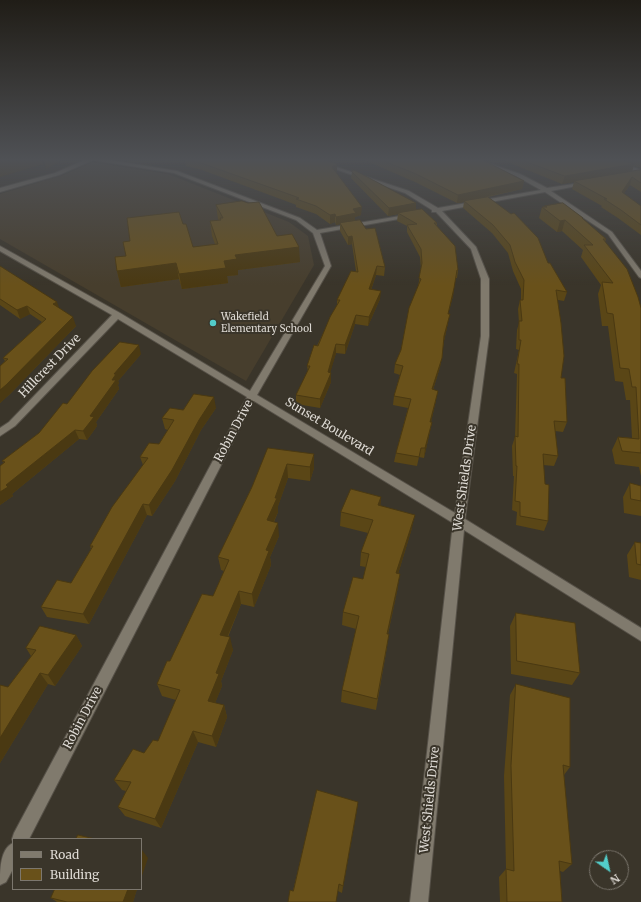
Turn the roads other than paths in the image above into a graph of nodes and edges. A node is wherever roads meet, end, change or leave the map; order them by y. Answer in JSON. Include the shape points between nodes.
{"nodes":[{"id":1,"x":251,"y":201,"type":"edge"},
{"id":2,"x":420,"y":201,"type":"edge"},
{"id":3,"x":487,"y":201,"type":"edge"},
{"id":4,"x":563,"y":201,"type":"edge"},
{"id":5,"x":434,"y":211,"type":"junction"},
{"id":6,"x":414,"y":214,"type":"edge"},
{"id":7,"x":316,"y":232,"type":"junction"},
{"id":8,"x":3,"y":252,"type":"edge"},
{"id":9,"x":641,"y":276,"type":"edge"},
{"id":10,"x":116,"y":315,"type":"junction"},
{"id":11,"x":252,"y":396,"type":"junction"},
{"id":12,"x":0,"y":433,"type":"edge"},
{"id":13,"x":459,"y":521,"type":"junction"},
{"id":14,"x":641,"y":635,"type":"edge"},
{"id":15,"x":21,"y":838,"type":"edge"},
{"id":16,"x":12,"y":854,"type":"edge"},
{"id":17,"x":0,"y":876,"type":"edge"},
{"id":18,"x":419,"y":902,"type":"edge"}],
"edges":[{"from":1,"to":7,"type":"street","via":[[298,219]]},
{"from":2,"to":5,"type":"street","name":"West Shields Drive"},
{"from":3,"to":5,"type":"street"},
{"from":4,"to":9,"type":"street","via":[[610,233]]},
{"from":5,"to":13,"type":"street","name":"West Shields Drive","via":[[474,248],[484,279],[485,336]]},
{"from":6,"to":7,"type":"street"},
{"from":7,"to":11,"type":"street","name":"Robin Drive","via":[[328,266]]},
{"from":8,"to":10,"type":"street","name":"Sunset Boulevard"},
{"from":10,"to":11,"type":"street","name":"Sunset Boulevard"},
{"from":10,"to":12,"type":"street","name":"Hillcrest Drive","via":[[12,424]]},
{"from":11,"to":13,"type":"street","name":"Sunset Boulevard"},
{"from":11,"to":15,"type":"street","name":"Robin Drive"},
{"from":13,"to":14,"type":"street","name":"Sunset Boulevard"},
{"from":13,"to":18,"type":"street","name":"West Shields Drive"},
{"from":16,"to":17,"type":"street"}]}
